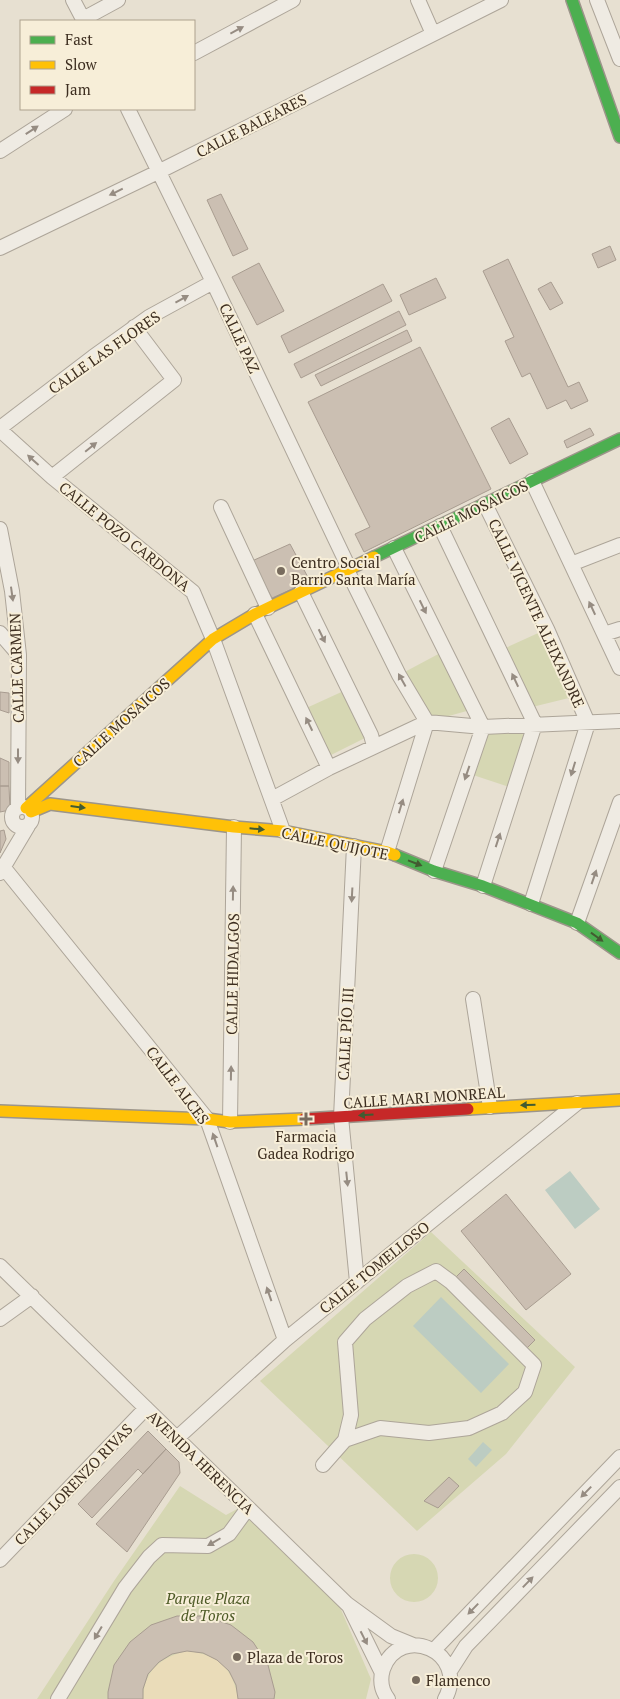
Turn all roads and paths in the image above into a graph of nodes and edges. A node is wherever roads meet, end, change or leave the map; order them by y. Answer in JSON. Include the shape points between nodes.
{"nodes":[{"id":1,"x":73,"y":0,"type":"edge"},
{"id":2,"x":118,"y":0,"type":"edge"},
{"id":3,"x":293,"y":0,"type":"edge"},
{"id":4,"x":418,"y":0,"type":"edge"},
{"id":5,"x":501,"y":0,"type":"edge"},
{"id":6,"x":572,"y":0,"type":"edge"},
{"id":7,"x":598,"y":0,"type":"edge"},
{"id":8,"x":84,"y":20,"type":"edge"},
{"id":9,"x":432,"y":34,"type":"junction"},
{"id":10,"x":195,"y":52,"type":"edge"},
{"id":11,"x":620,"y":59,"type":"edge"},
{"id":12,"x":63,"y":110,"type":"edge"},
{"id":13,"x":129,"y":110,"type":"edge"},
{"id":14,"x":620,"y":137,"type":"edge"},
{"id":15,"x":0,"y":151,"type":"edge"},
{"id":16,"x":160,"y":171,"type":"junction"},
{"id":17,"x":0,"y":248,"type":"edge"},
{"id":18,"x":214,"y":282,"type":"junction"},
{"id":19,"x":134,"y":327,"type":"junction"},
{"id":20,"x":0,"y":429,"type":"edge"},
{"id":21,"x":620,"y":439,"type":"edge"},
{"id":22,"x":52,"y":477,"type":"junction"},
{"id":23,"x":532,"y":481,"type":"junction"},
{"id":24,"x":485,"y":504,"type":"junction"},
{"id":25,"x":221,"y":507,"type":"dead end"},
{"id":26,"x":440,"y":526,"type":"junction"},
{"id":27,"x":0,"y":529,"type":"edge"},
{"id":28,"x":620,"y":545,"type":"edge"},
{"id":29,"x":394,"y":548,"type":"junction"},
{"id":30,"x":571,"y":564,"type":"junction"},
{"id":31,"x":348,"y":569,"type":"junction"},
{"id":32,"x":301,"y":592,"type":"junction"},
{"id":33,"x":261,"y":611,"type":"junction"},
{"id":34,"x":620,"y":629,"type":"edge"},
{"id":35,"x":0,"y":633,"type":"edge"},
{"id":36,"x":604,"y":634,"type":"junction"},
{"id":37,"x":213,"y":639,"type":"junction"},
{"id":38,"x":19,"y":655,"type":"junction"},
{"id":39,"x":620,"y":668,"type":"edge"},
{"id":40,"x":620,"y":721,"type":"edge"},
{"id":41,"x":426,"y":722,"type":"junction"},
{"id":42,"x":588,"y":723,"type":"junction"},
{"id":43,"x":536,"y":724,"type":"junction"},
{"id":44,"x":483,"y":726,"type":"junction"},
{"id":45,"x":374,"y":746,"type":"junction"},
{"id":46,"x":329,"y":768,"type":"junction"},
{"id":47,"x":272,"y":799,"type":"junction"},
{"id":48,"x":620,"y":802,"type":"edge"},
{"id":49,"x":19,"y":816,"type":"edge"},
{"id":50,"x":234,"y":827,"type":"junction"},
{"id":51,"x":283,"y":831,"type":"junction"},
{"id":52,"x":354,"y":846,"type":"junction"},
{"id":53,"x":386,"y":852,"type":"junction"},
{"id":54,"x":2,"y":871,"type":"edge"},
{"id":55,"x":434,"y":871,"type":"junction"},
{"id":56,"x":483,"y":886,"type":"junction"},
{"id":57,"x":531,"y":904,"type":"junction"},
{"id":58,"x":577,"y":922,"type":"junction"},
{"id":59,"x":620,"y":953,"type":"edge"},
{"id":60,"x":473,"y":998,"type":"dead end"},
{"id":61,"x":620,"y":1100,"type":"edge"},
{"id":62,"x":577,"y":1103,"type":"junction"},
{"id":63,"x":490,"y":1107,"type":"junction"},
{"id":64,"x":0,"y":1111,"type":"edge"},
{"id":65,"x":341,"y":1117,"type":"junction"},
{"id":66,"x":208,"y":1119,"type":"junction"},
{"id":67,"x":230,"y":1122,"type":"junction"},
{"id":68,"x":0,"y":1266,"type":"edge"},
{"id":69,"x":357,"y":1282,"type":"junction"},
{"id":70,"x":32,"y":1296,"type":"junction"},
{"id":71,"x":0,"y":1319,"type":"edge"},
{"id":72,"x":285,"y":1340,"type":"junction"},
{"id":73,"x":146,"y":1408,"type":"junction"},
{"id":74,"x":177,"y":1438,"type":"junction"},
{"id":75,"x":345,"y":1440,"type":"junction"},
{"id":76,"x":620,"y":1457,"type":"edge"},
{"id":77,"x":323,"y":1465,"type":"dead end"},
{"id":78,"x":620,"y":1487,"type":"edge"},
{"id":79,"x":248,"y":1508,"type":"junction"},
{"id":80,"x":1,"y":1557,"type":"edge"},
{"id":81,"x":347,"y":1604,"type":"junction"},
{"id":82,"x":412,"y":1645,"type":"junction"},
{"id":83,"x":434,"y":1650,"type":"junction"},
{"id":84,"x":450,"y":1671,"type":"junction"},
{"id":85,"x":382,"y":1673,"type":"junction"},
{"id":86,"x":450,"y":1696,"type":"edge"},
{"id":87,"x":385,"y":1698,"type":"edge"},
{"id":88,"x":58,"y":1699,"type":"edge"}],
"edges":[{"from":1,"to":8,"type":"street"},
{"from":2,"to":8,"type":"street"},
{"from":10,"to":3,"type":"street","one_way":true},
{"from":4,"to":9,"type":"street"},
{"from":5,"to":9,"type":"street","name":"CALLE BALEARES"},
{"from":6,"to":14,"type":"street"},
{"from":7,"to":11,"type":"street"},
{"from":9,"to":16,"type":"street","name":"CALLE BALEARES"},
{"from":15,"to":12,"type":"street","one_way":true},
{"from":13,"to":16,"type":"street","name":"CALLE PAZ"},
{"from":16,"to":17,"type":"street","name":"CALLE BALEARES","one_way":true},
{"from":16,"to":18,"type":"street","name":"CALLE PAZ"},
{"from":19,"to":18,"type":"street","name":"CALLE LAS FLORES","one_way":true},
{"from":18,"to":31,"type":"street","name":"CALLE PAZ"},
{"from":19,"to":20,"type":"street","name":"CALLE LAS FLORES"},
{"from":22,"to":19,"type":"street","one_way":true,"via":[[174,380]]},
{"from":22,"to":20,"type":"street","name":"CALLE POZO CARDONA","one_way":true},
{"from":21,"to":23,"type":"street","name":"CALLE MOSAICOS"},
{"from":22,"to":37,"type":"street","name":"CALLE POZO CARDONA","via":[[193,592]]},
{"from":23,"to":24,"type":"street","name":"CALLE MOSAICOS"},
{"from":23,"to":30,"type":"street"},
{"from":24,"to":26,"type":"street","name":"CALLE MOSAICOS"},
{"from":24,"to":42,"type":"street","name":"CALLE VICENTE ALEIXANDRE"},
{"from":25,"to":33,"type":"street"},
{"from":26,"to":29,"type":"street","name":"CALLE MOSAICOS"},
{"from":43,"to":26,"type":"street","one_way":true},
{"from":27,"to":38,"type":"street","name":"CALLE CARMEN","one_way":true,"via":[[12,591]]},
{"from":28,"to":30,"type":"street"},
{"from":29,"to":31,"type":"street","name":"CALLE MOSAICOS"},
{"from":29,"to":44,"type":"street","one_way":true},
{"from":36,"to":30,"type":"street","one_way":true},
{"from":31,"to":32,"type":"street","name":"CALLE MOSAICOS"},
{"from":41,"to":31,"type":"street","name":"CALLE PAZ","one_way":true,"via":[[399,675]]},
{"from":32,"to":33,"type":"street","name":"CALLE MOSAICOS"},
{"from":32,"to":45,"type":"street","one_way":true},
{"from":33,"to":37,"type":"street","name":"CALLE MOSAICOS"},
{"from":46,"to":33,"type":"street","one_way":true},
{"from":34,"to":36,"type":"street"},
{"from":35,"to":38,"type":"street"},
{"from":36,"to":39,"type":"street"},
{"from":37,"to":47,"type":"street","name":"CALLE POZO CARDONA"},
{"from":37,"to":49,"type":"street","name":"CALLE MOSAICOS"},
{"from":38,"to":49,"type":"street","name":"CALLE CARMEN","one_way":true},
{"from":40,"to":42,"type":"street"},
{"from":41,"to":44,"type":"street"},
{"from":41,"to":45,"type":"street"},
{"from":53,"to":41,"type":"street","one_way":true},
{"from":42,"to":43,"type":"street"},
{"from":42,"to":57,"type":"street","one_way":true},
{"from":43,"to":44,"type":"street"},
{"from":56,"to":43,"type":"street","one_way":true},
{"from":44,"to":55,"type":"street","one_way":true},
{"from":45,"to":46,"type":"street"},
{"from":46,"to":47,"type":"street"},
{"from":47,"to":51,"type":"street","name":"CALLE POZO CARDONA"},
{"from":58,"to":48,"type":"street","one_way":true},
{"from":49,"to":50,"type":"street","name":"CALLE QUIJOTE","one_way":true,"via":[[50,804]]},
{"from":49,"to":54,"type":"street","name":"CALLE CARMEN"},
{"from":50,"to":51,"type":"street","name":"CALLE QUIJOTE","one_way":true},
{"from":67,"to":50,"type":"street","name":"CALLE HIDALGOS","one_way":true},
{"from":51,"to":52,"type":"street","name":"CALLE QUIJOTE"},
{"from":52,"to":53,"type":"street","name":"CALLE QUIJOTE"},
{"from":52,"to":65,"type":"street","name":"CALLE PÍO III","one_way":true},
{"from":53,"to":55,"type":"street","name":"CALLE QUIJOTE","one_way":true},
{"from":54,"to":66,"type":"street","name":"CALLE ALCES"},
{"from":55,"to":56,"type":"street","name":"CALLE QUIJOTE"},
{"from":56,"to":57,"type":"street","name":"CALLE QUIJOTE"},
{"from":57,"to":58,"type":"street","name":"CALLE QUIJOTE"},
{"from":58,"to":59,"type":"street","name":"CALLE QUIJOTE","one_way":true},
{"from":60,"to":63,"type":"street"},
{"from":61,"to":62,"type":"street","name":"CALLE MARI MONREAL"},
{"from":62,"to":63,"type":"street","name":"CALLE MARI MONREAL","one_way":true},
{"from":62,"to":69,"type":"street","name":"CALLE TOMELLOSO"},
{"from":63,"to":65,"type":"street","name":"CALLE MARI MONREAL","one_way":true},
{"from":64,"to":66,"type":"street","name":"CALLE MARI MONREAL"},
{"from":65,"to":67,"type":"street","name":"CALLE MARI MONREAL"},
{"from":65,"to":69,"type":"street","name":"CALLE PÍO III","one_way":true},
{"from":66,"to":67,"type":"street","name":"CALLE MARI MONREAL"},
{"from":72,"to":66,"type":"street","name":"CALLE ALCES","one_way":true},
{"from":68,"to":70,"type":"street","name":"AVENIDA HERENCIA"},
{"from":69,"to":72,"type":"street","name":"CALLE TOMELLOSO"},
{"from":70,"to":71,"type":"street"},
{"from":70,"to":73,"type":"street","name":"AVENIDA HERENCIA"},
{"from":72,"to":74,"type":"street","name":"CALLE TOMELLOSO"},
{"from":73,"to":74,"type":"street","name":"AVENIDA HERENCIA"},
{"from":73,"to":80,"type":"street","name":"CALLE LORENZO RIVAS"},
{"from":74,"to":79,"type":"street","name":"AVENIDA HERENCIA"},
{"from":75,"to":75,"type":"street","via":[[380,1428],[429,1433],[469,1428],[502,1413],[525,1392],[534,1366],[451,1282],[436,1271],[407,1286],[365,1319],[345,1342],[351,1415]]},
{"from":75,"to":77,"type":"street"},
{"from":76,"to":83,"type":"street","one_way":true},
{"from":84,"to":78,"type":"street","one_way":true,"via":[[466,1646]]},
{"from":79,"to":81,"type":"street","name":"AVENIDA HERENCIA"},
{"from":79,"to":88,"type":"street","one_way":true,"via":[[229,1534],[208,1546],[162,1545],[149,1557],[126,1588]]},
{"from":81,"to":82,"type":"street","name":"AVENIDA HERENCIA","via":[[391,1636]]},
{"from":81,"to":85,"type":"street","one_way":true},
{"from":82,"to":83,"type":"street","name":"AVENIDA HERENCIA"},
{"from":82,"to":85,"type":"street","via":[[392,1654]]},
{"from":83,"to":84,"type":"street"},
{"from":84,"to":86,"type":"street"},
{"from":85,"to":87,"type":"street"}]}
